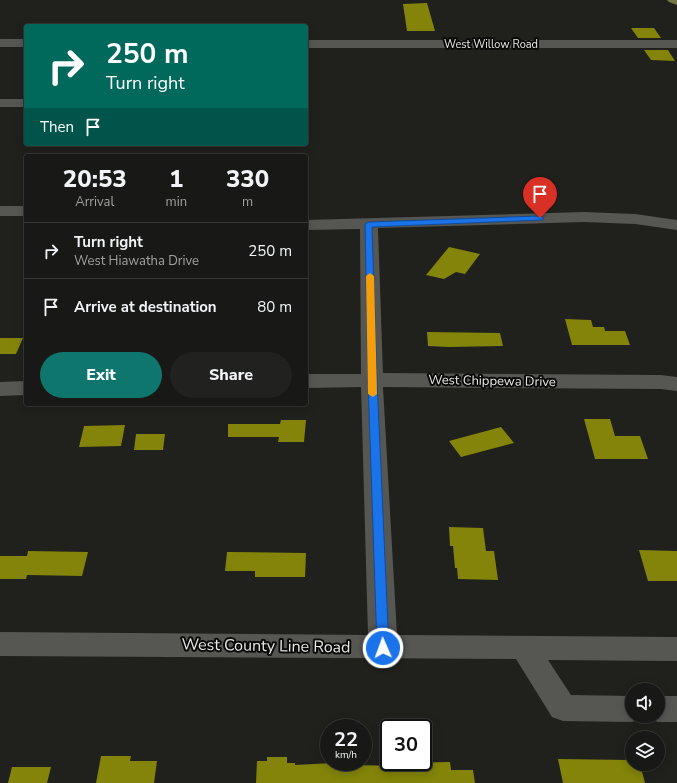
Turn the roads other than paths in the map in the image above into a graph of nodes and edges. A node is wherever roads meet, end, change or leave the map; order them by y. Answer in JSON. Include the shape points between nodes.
{"nodes":[{"id":1,"x":673,"y":0,"type":"edge"},
{"id":2,"x":677,"y":2,"type":"edge"},
{"id":3,"x":0,"y":43,"type":"edge"},
{"id":4,"x":24,"y":43,"type":"edge"},
{"id":5,"x":308,"y":44,"type":"edge"},
{"id":6,"x":677,"y":44,"type":"edge"},
{"id":7,"x":0,"y":103,"type":"edge"},
{"id":8,"x":24,"y":103,"type":"edge"},
{"id":9,"x":0,"y":211,"type":"edge"},
{"id":10,"x":24,"y":212,"type":"edge"},
{"id":11,"x":369,"y":224,"type":"junction"},
{"id":12,"x":308,"y":225,"type":"edge"},
{"id":13,"x":677,"y":225,"type":"edge"},
{"id":14,"x":372,"y":380,"type":"junction"},
{"id":15,"x":308,"y":381,"type":"edge"},
{"id":16,"x":677,"y":384,"type":"edge"},
{"id":17,"x":24,"y":388,"type":"edge"},
{"id":18,"x":0,"y":389,"type":"edge"},
{"id":19,"x":0,"y":644,"type":"edge"},
{"id":20,"x":383,"y":648,"type":"junction"},
{"id":21,"x":524,"y":648,"type":"junction"},
{"id":22,"x":677,"y":650,"type":"edge"},
{"id":23,"x":625,"y":709,"type":"edge"},
{"id":24,"x":665,"y":709,"type":"edge"},
{"id":25,"x":677,"y":709,"type":"edge"}],
"edges":[{"from":1,"to":2,"type":"main road"},
{"from":3,"to":4,"type":"street"},
{"from":5,"to":6,"type":"street","name":"West Willow Road"},
{"from":7,"to":8,"type":"street"},
{"from":9,"to":10,"type":"street"},
{"from":11,"to":12,"type":"street"},
{"from":11,"to":13,"type":"street","via":[[584,218],[635,219]]},
{"from":11,"to":14,"type":"street"},
{"from":14,"to":15,"type":"street","name":"West Chippewa Drive"},
{"from":14,"to":16,"type":"street","name":"West Chippewa Drive"},
{"from":14,"to":20,"type":"street"},
{"from":17,"to":18,"type":"street"},
{"from":19,"to":20,"type":"street","name":"West County Line Road"},
{"from":20,"to":21,"type":"street","name":"West County Line Road"},
{"from":21,"to":22,"type":"street","name":"West County Line Road"},
{"from":21,"to":23,"type":"street","via":[[563,708]]},
{"from":24,"to":25,"type":"street"}]}
